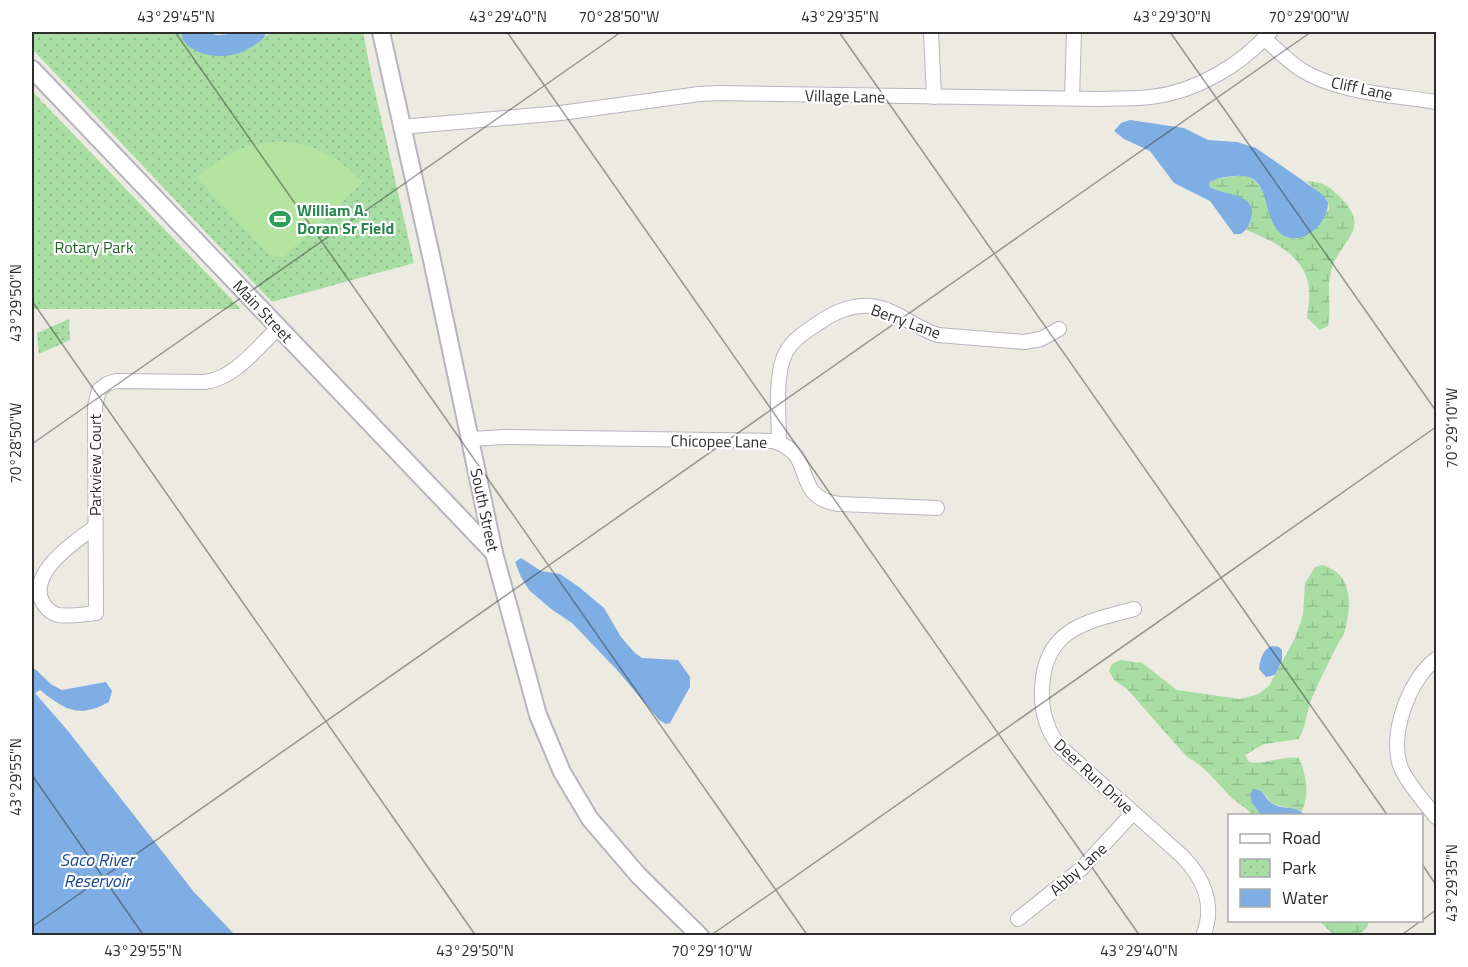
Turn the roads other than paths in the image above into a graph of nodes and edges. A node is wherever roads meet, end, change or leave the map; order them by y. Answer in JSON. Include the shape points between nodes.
{"nodes":[{"id":1,"x":381,"y":32,"type":"edge"},
{"id":2,"x":931,"y":32,"type":"edge"},
{"id":3,"x":1074,"y":32,"type":"edge"},
{"id":4,"x":1267,"y":35,"type":"edge"},
{"id":5,"x":32,"y":69,"type":"edge"},
{"id":6,"x":934,"y":97,"type":"junction"},
{"id":7,"x":1072,"y":98,"type":"junction"},
{"id":8,"x":1437,"y":102,"type":"edge"},
{"id":9,"x":401,"y":127,"type":"junction"},
{"id":10,"x":278,"y":328,"type":"junction"},
{"id":11,"x":1059,"y":329,"type":"dead end"},
{"id":12,"x":470,"y":439,"type":"junction"},
{"id":13,"x":779,"y":443,"type":"junction"},
{"id":14,"x":937,"y":508,"type":"dead end"},
{"id":15,"x":95,"y":527,"type":"junction"},
{"id":16,"x":494,"y":553,"type":"junction"},
{"id":17,"x":1134,"y":609,"type":"dead end"},
{"id":18,"x":1437,"y":658,"type":"edge"},
{"id":19,"x":1134,"y":813,"type":"junction"},
{"id":20,"x":1437,"y":817,"type":"edge"},
{"id":21,"x":1018,"y":919,"type":"dead end"},
{"id":22,"x":700,"y":936,"type":"edge"},
{"id":23,"x":1203,"y":936,"type":"edge"}],
"edges":[{"from":1,"to":9,"type":"street","name":"South Street"},
{"from":2,"to":6,"type":"street"},
{"from":3,"to":7,"type":"street"},
{"from":4,"to":7,"type":"street","name":"Village Lane","via":[[1214,76],[1183,90],[1150,98]]},
{"from":4,"to":8,"type":"street","name":"Cliff Lane","via":[[1300,69],[1328,82]]},
{"from":5,"to":10,"type":"street","name":"Main Street"},
{"from":6,"to":7,"type":"street","name":"Village Lane"},
{"from":6,"to":9,"type":"street","name":"Village Lane","via":[[699,94],[569,112]]},
{"from":9,"to":12,"type":"street","name":"South Street"},
{"from":10,"to":15,"type":"street","name":"Parkview Court","via":[[216,380],[116,381],[99,390],[95,406]]},
{"from":10,"to":16,"type":"street","name":"Main Street"},
{"from":11,"to":13,"type":"street","name":"Berry Lane","via":[[1041,339],[1012,342],[939,335],[871,306],[832,314],[795,341],[783,357]]},
{"from":12,"to":13,"type":"street","name":"Chicopee Lane"},
{"from":12,"to":16,"type":"street","name":"South Street"},
{"from":13,"to":14,"type":"street","name":"Chicopee Lane","via":[[795,454],[810,488],[825,501]]},
{"from":15,"to":15,"type":"street","name":"Parkview Court","via":[[96,613],[51,612],[40,592],[44,576],[63,551]]},
{"from":16,"to":22,"type":"street","name":"South Street","via":[[538,715],[567,783],[604,837]]},
{"from":17,"to":19,"type":"street","name":"Deer Run Drive","via":[[1065,634],[1048,654],[1041,693],[1053,739]]},
{"from":18,"to":20,"type":"street","via":[[1412,688],[1396,748],[1406,778]]},
{"from":19,"to":21,"type":"street","name":"Abby Lane","via":[[1082,869]]},
{"from":19,"to":23,"type":"street","name":"Deer Run Drive","via":[[1182,856],[1201,880],[1208,917]]}]}
